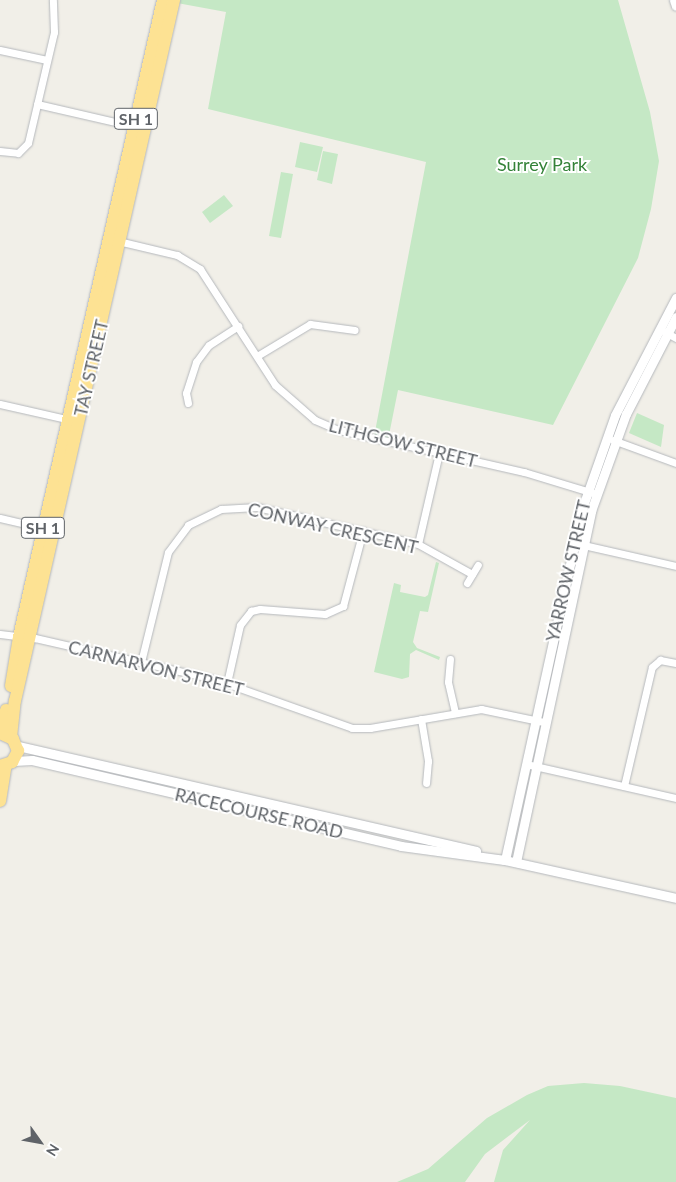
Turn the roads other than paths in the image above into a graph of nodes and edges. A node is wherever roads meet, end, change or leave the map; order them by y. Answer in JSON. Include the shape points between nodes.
{"nodes":[{"id":1,"x":52,"y":0,"type":"edge"},
{"id":2,"x":163,"y":0,"type":"edge"},
{"id":3,"x":174,"y":0,"type":"edge"},
{"id":4,"x":674,"y":0,"type":"edge"},
{"id":5,"x":676,"y":6,"type":"edge"},
{"id":6,"x":163,"y":24,"type":"junction"},
{"id":7,"x":0,"y":50,"type":"edge"},
{"id":8,"x":47,"y":60,"type":"junction"},
{"id":9,"x":37,"y":104,"type":"junction"},
{"id":10,"x":140,"y":128,"type":"junction"},
{"id":11,"x":0,"y":151,"type":"edge"},
{"id":12,"x":114,"y":240,"type":"junction"},
{"id":13,"x":676,"y":298,"type":"edge"},
{"id":14,"x":676,"y":317,"type":"edge"},
{"id":15,"x":238,"y":326,"type":"junction"},
{"id":16,"x":355,"y":330,"type":"dead end"},
{"id":17,"x":663,"y":331,"type":"junction"},
{"id":18,"x":676,"y":338,"type":"edge"},
{"id":19,"x":257,"y":356,"type":"junction"},
{"id":20,"x":0,"y":404,"type":"edge"},
{"id":21,"x":188,"y":404,"type":"dead end"},
{"id":22,"x":73,"y":420,"type":"junction"},
{"id":23,"x":610,"y":439,"type":"junction"},
{"id":24,"x":439,"y":453,"type":"junction"},
{"id":25,"x":676,"y":463,"type":"edge"},
{"id":26,"x":591,"y":493,"type":"junction"},
{"id":27,"x":0,"y":518,"type":"edge"},
{"id":28,"x":49,"y":529,"type":"junction"},
{"id":29,"x":363,"y":531,"type":"junction"},
{"id":30,"x":418,"y":544,"type":"junction"},
{"id":31,"x":577,"y":544,"type":"junction"},
{"id":32,"x":478,"y":565,"type":"dead end"},
{"id":33,"x":676,"y":566,"type":"edge"},
{"id":34,"x":472,"y":574,"type":"junction"},
{"id":35,"x":467,"y":583,"type":"dead end"},
{"id":36,"x":0,"y":634,"type":"edge"},
{"id":37,"x":24,"y":638,"type":"junction"},
{"id":38,"x":450,"y":659,"type":"dead end"},
{"id":39,"x":141,"y":662,"type":"junction"},
{"id":40,"x":676,"y":663,"type":"edge"},
{"id":41,"x":227,"y":683,"type":"junction"},
{"id":42,"x":455,"y":713,"type":"junction"},
{"id":43,"x":421,"y":719,"type":"junction"},
{"id":44,"x":540,"y":721,"type":"junction"},
{"id":45,"x":7,"y":737,"type":"edge"},
{"id":46,"x":7,"y":764,"type":"edge"},
{"id":47,"x":530,"y":765,"type":"junction"},
{"id":48,"x":426,"y":783,"type":"dead end"},
{"id":49,"x":624,"y":786,"type":"junction"},
{"id":50,"x":676,"y":798,"type":"edge"},
{"id":51,"x":0,"y":801,"type":"edge"},
{"id":52,"x":355,"y":823,"type":"junction"},
{"id":53,"x":352,"y":834,"type":"junction"},
{"id":54,"x":505,"y":860,"type":"junction"},
{"id":55,"x":516,"y":862,"type":"junction"},
{"id":56,"x":676,"y":898,"type":"edge"}],
"edges":[{"from":1,"to":8,"type":"street","via":[[54,25]]},
{"from":2,"to":6,"type":"highway","name":"TAY STREET","number":"SH 1"},
{"from":3,"to":6,"type":"highway","name":"TAY STREET","number":"SH 1"},
{"from":4,"to":5,"type":"street"},
{"from":6,"to":10,"type":"highway","name":"TAY STREET","number":"SH 1"},
{"from":7,"to":8,"type":"street"},
{"from":8,"to":9,"type":"street"},
{"from":9,"to":10,"type":"street"},
{"from":9,"to":11,"type":"street","via":[[28,143],[22,151],[14,154]]},
{"from":10,"to":12,"type":"highway","name":"TAY STREET","number":"SH 1"},
{"from":12,"to":15,"type":"street","name":"LITHGOW STREET","via":[[170,252],[195,265],[211,283]]},
{"from":12,"to":22,"type":"highway","name":"TAY STREET","number":"SH 1"},
{"from":13,"to":17,"type":"street","name":"YARROW STREET"},
{"from":14,"to":17,"type":"street","name":"YARROW STREET"},
{"from":15,"to":19,"type":"street","name":"LITHGOW STREET"},
{"from":15,"to":21,"type":"street","via":[[209,345],[196,362],[186,393]]},
{"from":16,"to":19,"type":"street","via":[[310,324]]},
{"from":17,"to":18,"type":"street"},
{"from":17,"to":23,"type":"street","name":"YARROW STREET"},
{"from":19,"to":24,"type":"street","name":"LITHGOW STREET","via":[[282,393],[315,420],[339,430]]},
{"from":20,"to":22,"type":"street"},
{"from":22,"to":28,"type":"highway","name":"TAY STREET","number":"SH 1"},
{"from":23,"to":25,"type":"street"},
{"from":23,"to":26,"type":"street","name":"YARROW STREET"},
{"from":24,"to":26,"type":"street","name":"LITHGOW STREET","via":[[534,475]]},
{"from":24,"to":30,"type":"street"},
{"from":26,"to":31,"type":"street","name":"YARROW STREET"},
{"from":27,"to":28,"type":"street"},
{"from":28,"to":37,"type":"highway","name":"TAY STREET","number":"SH 1"},
{"from":29,"to":30,"type":"street","name":"CONWAY CRESCENT"},
{"from":29,"to":39,"type":"street","name":"CONWAY CRESCENT","via":[[251,506],[228,507],[202,516],[183,530],[168,552]]},
{"from":29,"to":41,"type":"street","via":[[343,606],[330,614],[260,609],[247,614],[240,626]]},
{"from":30,"to":34,"type":"street","name":"CONWAY CRESCENT"},
{"from":31,"to":33,"type":"street"},
{"from":31,"to":44,"type":"street","name":"YARROW STREET"},
{"from":32,"to":34,"type":"street"},
{"from":34,"to":35,"type":"street"},
{"from":36,"to":37,"type":"street","name":"CARNARVON STREET"},
{"from":37,"to":39,"type":"street","name":"CARNARVON STREET"},
{"from":37,"to":45,"type":"highway","name":"TAY STREET","number":"SH 1"},
{"from":38,"to":42,"type":"street","via":[[448,682]]},
{"from":39,"to":41,"type":"street","name":"CARNARVON STREET"},
{"from":40,"to":49,"type":"street","via":[[660,660],[652,667]]},
{"from":41,"to":43,"type":"street","name":"CARNARVON STREET","via":[[352,728]]},
{"from":42,"to":43,"type":"street","name":"CARNARVON STREET"},
{"from":42,"to":44,"type":"street","name":"CARNARVON STREET","via":[[485,710]]},
{"from":43,"to":48,"type":"street","via":[[428,761]]},
{"from":44,"to":47,"type":"street","name":"YARROW STREET"},
{"from":45,"to":46,"type":"highway","number":"SH 1"},
{"from":45,"to":52,"type":"street","name":"RACECOURSE ROAD"},
{"from":46,"to":51,"type":"highway","number":"SH 1"},
{"from":46,"to":53,"type":"street","name":"RACECOURSE ROAD","via":[[32,760]]},
{"from":47,"to":49,"type":"street"},
{"from":47,"to":54,"type":"street","name":"YARROW STREET"},
{"from":47,"to":55,"type":"street","name":"YARROW STREET"},
{"from":49,"to":50,"type":"street"},
{"from":52,"to":53,"type":"street"},
{"from":52,"to":54,"type":"street","name":"RACECOURSE ROAD"},
{"from":53,"to":54,"type":"street","name":"RACECOURSE ROAD","via":[[445,853]]},
{"from":54,"to":55,"type":"street","name":"RACECOURSE ROAD"},
{"from":55,"to":56,"type":"street","name":"RACECOURSE ROAD"}]}
